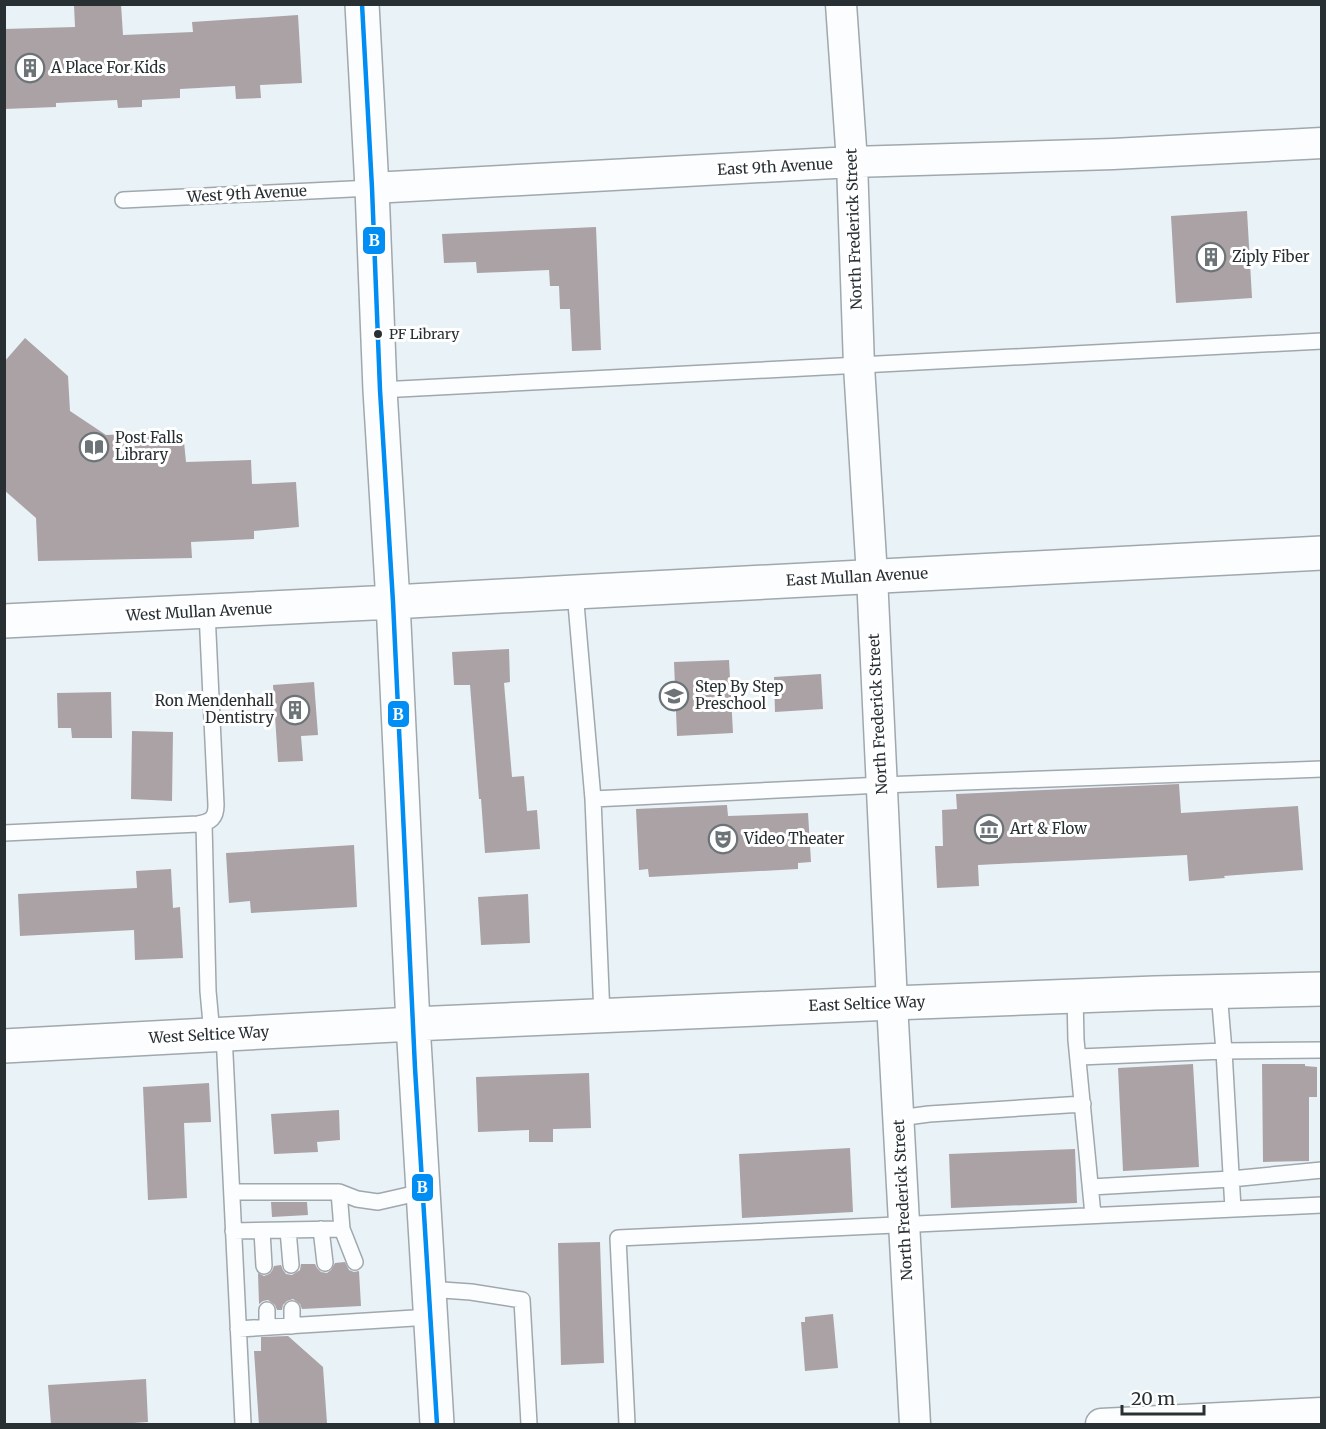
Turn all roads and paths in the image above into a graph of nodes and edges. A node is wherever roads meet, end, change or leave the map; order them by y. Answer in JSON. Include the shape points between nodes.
{"nodes":[{"id":1,"x":362,"y":4,"type":"edge"},
{"id":2,"x":841,"y":4,"type":"edge"},
{"id":3,"x":1322,"y":143,"type":"edge"},
{"id":4,"x":852,"y":162,"type":"junction"},
{"id":5,"x":372,"y":188,"type":"junction"},
{"id":6,"x":123,"y":200,"type":"dead end"},
{"id":7,"x":1322,"y":341,"type":"edge"},
{"id":8,"x":859,"y":366,"type":"junction"},
{"id":9,"x":380,"y":390,"type":"junction"},
{"id":10,"x":1322,"y":553,"type":"edge"},
{"id":11,"x":872,"y":576,"type":"junction"},
{"id":12,"x":576,"y":591,"type":"junction"},
{"id":13,"x":393,"y":602,"type":"junction"},
{"id":14,"x":207,"y":612,"type":"junction"},
{"id":15,"x":4,"y":621,"type":"edge"},
{"id":16,"x":1322,"y":769,"type":"edge"},
{"id":17,"x":882,"y":785,"type":"junction"},
{"id":18,"x":593,"y":799,"type":"junction"},
{"id":19,"x":204,"y":823,"type":"junction"},
{"id":20,"x":4,"y":833,"type":"edge"},
{"id":21,"x":1322,"y":989,"type":"edge"},
{"id":22,"x":1219,"y":992,"type":"junction"},
{"id":23,"x":1075,"y":996,"type":"junction"},
{"id":24,"x":892,"y":1003,"type":"junction"},
{"id":25,"x":602,"y":1016,"type":"junction"},
{"id":26,"x":413,"y":1024,"type":"junction"},
{"id":27,"x":218,"y":1034,"type":"junction"},
{"id":28,"x":4,"y":1046,"type":"edge"},
{"id":29,"x":1322,"y":1050,"type":"edge"},
{"id":30,"x":1224,"y":1051,"type":"junction"},
{"id":31,"x":1078,"y":1057,"type":"junction"},
{"id":32,"x":1083,"y":1104,"type":"junction"},
{"id":33,"x":899,"y":1118,"type":"junction"},
{"id":34,"x":1322,"y":1170,"type":"edge"},
{"id":35,"x":1231,"y":1179,"type":"junction"},
{"id":36,"x":1091,"y":1187,"type":"junction"},
{"id":37,"x":232,"y":1192,"type":"junction"},
{"id":38,"x":339,"y":1192,"type":"junction"},
{"id":39,"x":422,"y":1192,"type":"junction"},
{"id":40,"x":1322,"y":1205,"type":"edge"},
{"id":41,"x":1233,"y":1209,"type":"junction"},
{"id":42,"x":1093,"y":1215,"type":"junction"},
{"id":43,"x":904,"y":1224,"type":"junction"},
{"id":44,"x":321,"y":1229,"type":"junction"},
{"id":45,"x":342,"y":1229,"type":"junction"},
{"id":46,"x":288,"y":1230,"type":"junction"},
{"id":47,"x":233,"y":1231,"type":"junction"},
{"id":48,"x":262,"y":1231,"type":"junction"},
{"id":49,"x":355,"y":1262,"type":"dead end"},
{"id":50,"x":325,"y":1263,"type":"dead end"},
{"id":51,"x":291,"y":1265,"type":"dead end"},
{"id":52,"x":264,"y":1266,"type":"dead end"},
{"id":53,"x":429,"y":1303,"type":"junction"},
{"id":54,"x":357,"y":1306,"type":"dead end"},
{"id":55,"x":327,"y":1307,"type":"dead end"},
{"id":56,"x":292,"y":1309,"type":"dead end"},
{"id":57,"x":267,"y":1310,"type":"dead end"},
{"id":58,"x":358,"y":1322,"type":"junction"},
{"id":59,"x":327,"y":1324,"type":"junction"},
{"id":60,"x":292,"y":1326,"type":"junction"},
{"id":61,"x":267,"y":1327,"type":"junction"},
{"id":62,"x":238,"y":1329,"type":"junction"},
{"id":63,"x":1322,"y":1413,"type":"edge"},
{"id":64,"x":243,"y":1425,"type":"edge"},
{"id":65,"x":436,"y":1425,"type":"edge"},
{"id":66,"x":529,"y":1425,"type":"edge"},
{"id":67,"x":627,"y":1425,"type":"edge"},
{"id":68,"x":915,"y":1425,"type":"edge"},
{"id":69,"x":1101,"y":1425,"type":"edge"}],
"edges":[{"from":1,"to":5,"type":"main road"},
{"from":2,"to":4,"type":"street","name":"North Frederick Street"},
{"from":3,"to":4,"type":"street","name":"East 9th Avenue"},
{"from":4,"to":5,"type":"street","name":"East 9th Avenue"},
{"from":4,"to":8,"type":"street","name":"North Frederick Street"},
{"from":5,"to":6,"type":"lane","name":"West 9th Avenue"},
{"from":5,"to":9,"type":"main road"},
{"from":7,"to":8,"type":"lane"},
{"from":8,"to":9,"type":"lane"},
{"from":8,"to":11,"type":"street","name":"North Frederick Street"},
{"from":9,"to":13,"type":"main road"},
{"from":10,"to":11,"type":"main road","name":"East Mullan Avenue"},
{"from":11,"to":12,"type":"main road","name":"East Mullan Avenue"},
{"from":11,"to":17,"type":"street","name":"North Frederick Street"},
{"from":12,"to":13,"type":"main road","name":"East Mullan Avenue"},
{"from":12,"to":18,"type":"lane"},
{"from":13,"to":14,"type":"main road","name":"West Mullan Avenue"},
{"from":13,"to":26,"type":"main road"},
{"from":14,"to":15,"type":"main road","name":"West Mullan Avenue"},
{"from":14,"to":19,"type":"lane","via":[[216,812],[214,818]]},
{"from":16,"to":17,"type":"lane"},
{"from":17,"to":18,"type":"lane"},
{"from":17,"to":24,"type":"street","name":"North Frederick Street"},
{"from":18,"to":25,"type":"lane"},
{"from":19,"to":20,"type":"lane"},
{"from":19,"to":27,"type":"lane","via":[[208,991]]},
{"from":21,"to":22,"type":"main road","name":"East Seltice Way"},
{"from":22,"to":23,"type":"main road","name":"East Seltice Way"},
{"from":22,"to":30,"type":"lane"},
{"from":23,"to":24,"type":"main road","name":"East Seltice Way"},
{"from":23,"to":31,"type":"lane"},
{"from":24,"to":25,"type":"main road","name":"East Seltice Way"},
{"from":24,"to":33,"type":"street","name":"North Frederick Street"},
{"from":25,"to":26,"type":"main road","name":"East Seltice Way"},
{"from":26,"to":27,"type":"main road","name":"West Seltice Way"},
{"from":26,"to":39,"type":"main road"},
{"from":27,"to":28,"type":"main road","name":"West Seltice Way"},
{"from":27,"to":37,"type":"lane"},
{"from":29,"to":30,"type":"lane"},
{"from":30,"to":31,"type":"lane"},
{"from":30,"to":35,"type":"lane"},
{"from":31,"to":32,"type":"lane"},
{"from":32,"to":33,"type":"lane"},
{"from":32,"to":36,"type":"lane"},
{"from":33,"to":43,"type":"street","name":"North Frederick Street"},
{"from":34,"to":35,"type":"lane"},
{"from":35,"to":36,"type":"lane"},
{"from":35,"to":41,"type":"lane"},
{"from":36,"to":42,"type":"lane"},
{"from":37,"to":38,"type":"lane"},
{"from":37,"to":47,"type":"lane"},
{"from":38,"to":39,"type":"lane","via":[[378,1202]]},
{"from":38,"to":45,"type":"lane"},
{"from":39,"to":53,"type":"main road"},
{"from":40,"to":41,"type":"lane"},
{"from":41,"to":42,"type":"lane"},
{"from":42,"to":43,"type":"lane"},
{"from":43,"to":67,"type":"lane","via":[[618,1238]]},
{"from":43,"to":68,"type":"street","name":"North Frederick Street"},
{"from":44,"to":45,"type":"lane"},
{"from":44,"to":46,"type":"lane"},
{"from":44,"to":50,"type":"lane"},
{"from":45,"to":49,"type":"lane"},
{"from":46,"to":48,"type":"lane"},
{"from":46,"to":51,"type":"lane"},
{"from":47,"to":48,"type":"lane"},
{"from":47,"to":62,"type":"lane"},
{"from":48,"to":52,"type":"lane"},
{"from":53,"to":58,"type":"lane"},
{"from":53,"to":65,"type":"main road"},
{"from":53,"to":66,"type":"lane","via":[[471,1292],[522,1300]]},
{"from":54,"to":58,"type":"lane"},
{"from":55,"to":59,"type":"lane"},
{"from":56,"to":60,"type":"lane"},
{"from":57,"to":61,"type":"lane"},
{"from":58,"to":59,"type":"lane"},
{"from":59,"to":60,"type":"lane"},
{"from":60,"to":61,"type":"lane"},
{"from":61,"to":62,"type":"lane"},
{"from":62,"to":64,"type":"lane"},
{"from":63,"to":69,"type":"street"}]}
